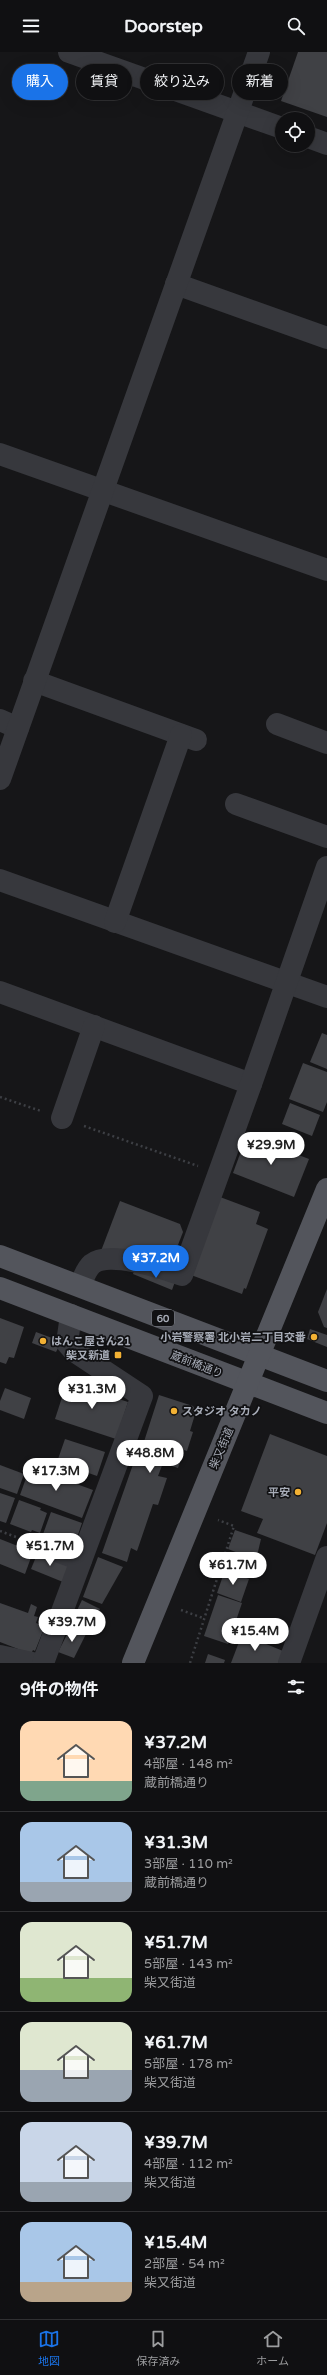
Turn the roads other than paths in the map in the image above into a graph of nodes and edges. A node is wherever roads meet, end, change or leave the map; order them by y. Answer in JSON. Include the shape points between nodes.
{"nodes":[{"id":1,"x":69,"y":52,"type":"edge"},
{"id":2,"x":259,"y":52,"type":"edge"},
{"id":3,"x":103,"y":58,"type":"edge"},
{"id":4,"x":238,"y":112,"type":"junction"},
{"id":5,"x":275,"y":125,"type":"edge"},
{"id":6,"x":315,"y":140,"type":"edge"},
{"id":7,"x":327,"y":144,"type":"edge"},
{"id":8,"x":176,"y":284,"type":"junction"},
{"id":9,"x":327,"y":338,"type":"edge"},
{"id":10,"x":0,"y":454,"type":"edge"},
{"id":11,"x":103,"y":491,"type":"junction"},
{"id":12,"x":327,"y":570,"type":"edge"},
{"id":13,"x":34,"y":681,"type":"junction"},
{"id":14,"x":9,"y":724,"type":"edge"},
{"id":15,"x":277,"y":724,"type":"dead end"},
{"id":16,"x":327,"y":743,"type":"edge"},
{"id":17,"x":0,"y":779,"type":"edge"},
{"id":18,"x":236,"y":804,"type":"dead end"},
{"id":19,"x":327,"y":837,"type":"edge"},
{"id":20,"x":327,"y":867,"type":"edge"},
{"id":21,"x":0,"y":880,"type":"edge"},
{"id":22,"x":115,"y":922,"type":"junction"},
{"id":23,"x":287,"y":983,"type":"junction"},
{"id":24,"x":0,"y":992,"type":"edge"},
{"id":25,"x":327,"y":997,"type":"edge"},
{"id":26,"x":94,"y":1026,"type":"junction"},
{"id":27,"x":252,"y":1084,"type":"junction"},
{"id":28,"x":62,"y":1118,"type":"road end"},
{"id":29,"x":327,"y":1188,"type":"edge"},
{"id":30,"x":0,"y":1256,"type":"edge"},
{"id":31,"x":80,"y":1286,"type":"junction"},
{"id":32,"x":0,"y":1288,"type":"edge"},
{"id":33,"x":71,"y":1314,"type":"junction"},
{"id":34,"x":260,"y":1356,"type":"junction"},
{"id":35,"x":327,"y":1381,"type":"edge"},
{"id":36,"x":248,"y":1384,"type":"junction"},
{"id":37,"x":327,"y":1413,"type":"edge"},
{"id":38,"x":37,"y":1544,"type":"dead end"},
{"id":39,"x":327,"y":1557,"type":"edge"},
{"id":40,"x":81,"y":1560,"type":"junction"},
{"id":41,"x":0,"y":1656,"type":"edge"},
{"id":42,"x":32,"y":1663,"type":"edge"},
{"id":43,"x":43,"y":1663,"type":"edge"},
{"id":44,"x":132,"y":1663,"type":"edge"},
{"id":45,"x":289,"y":1663,"type":"edge"}],
"edges":[{"from":1,"to":3,"type":"street"},
{"from":2,"to":4,"type":"street"},
{"from":3,"to":4,"type":"street"},
{"from":4,"to":5,"type":"street"},
{"from":4,"to":8,"type":"street"},
{"from":6,"to":7,"type":"street"},
{"from":8,"to":9,"type":"street"},
{"from":8,"to":11,"type":"street"},
{"from":10,"to":11,"type":"street"},
{"from":11,"to":12,"type":"street"},
{"from":11,"to":13,"type":"street"},
{"from":13,"to":14,"type":"street"},
{"from":13,"to":22,"type":"street","via":[[189,737]]},
{"from":14,"to":17,"type":"street"},
{"from":15,"to":16,"type":"street"},
{"from":18,"to":19,"type":"street"},
{"from":20,"to":23,"type":"street"},
{"from":21,"to":22,"type":"street"},
{"from":22,"to":23,"type":"street"},
{"from":23,"to":25,"type":"street"},
{"from":23,"to":27,"type":"street"},
{"from":24,"to":26,"type":"street"},
{"from":26,"to":27,"type":"street"},
{"from":26,"to":28,"type":"street"},
{"from":27,"to":31,"type":"street","via":[[182,1275],[159,1266],[105,1258],[92,1264]]},
{"from":29,"to":34,"type":"main road","name":"柴又街道"},
{"from":30,"to":31,"type":"main road","number":"60"},
{"from":31,"to":34,"type":"main road","number":"60"},
{"from":32,"to":33,"type":"main road","name":"蔵前橋通り"},
{"from":33,"to":36,"type":"main road","name":"蔵前橋通り"},
{"from":33,"to":40,"type":"street","via":[[67,1343],[74,1351],[142,1396]]},
{"from":34,"to":35,"type":"main road","number":"60"},
{"from":34,"to":36,"type":"main road","name":"柴又街道"},
{"from":36,"to":37,"type":"main road","name":"蔵前橋通り"},
{"from":36,"to":44,"type":"main road","name":"柴又街道"},
{"from":38,"to":40,"type":"street"},
{"from":39,"to":45,"type":"street"},
{"from":40,"to":43,"type":"street"},
{"from":41,"to":42,"type":"street"}]}
